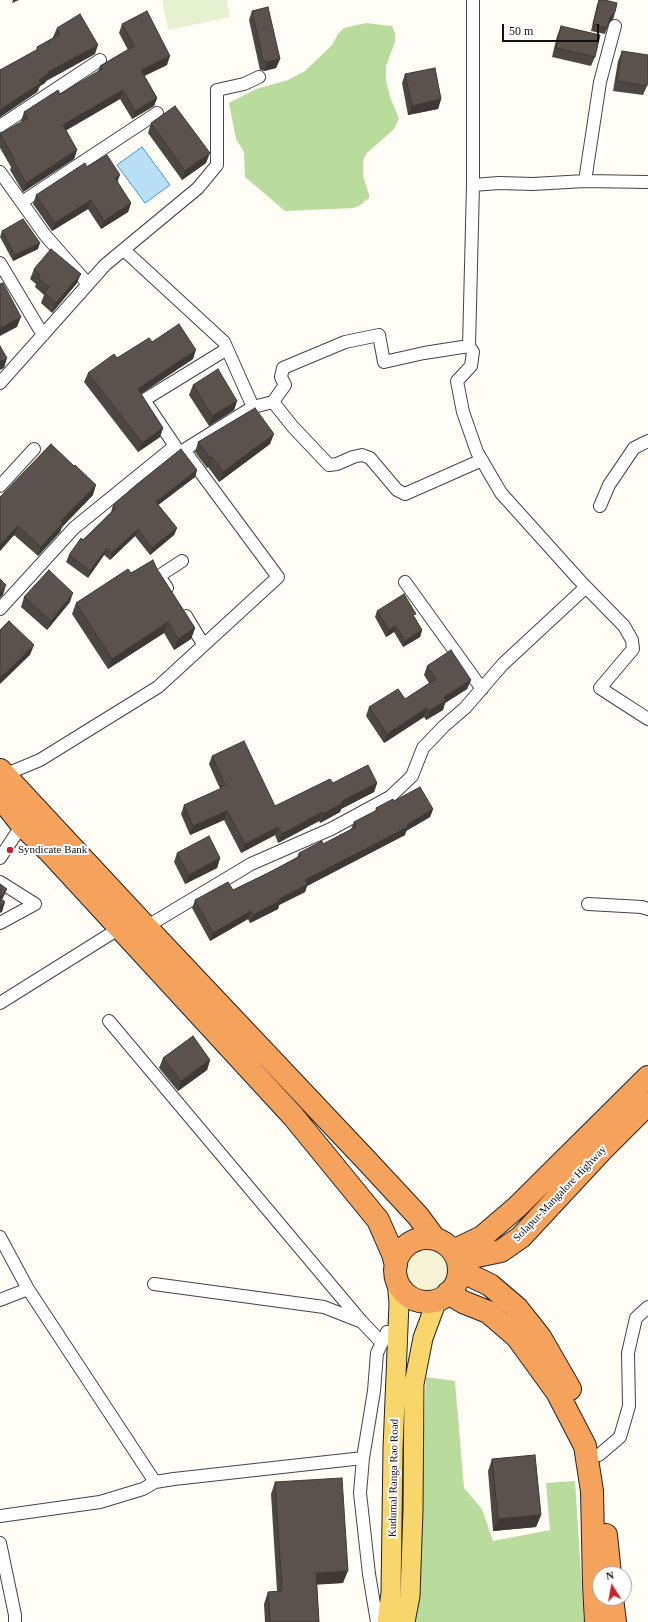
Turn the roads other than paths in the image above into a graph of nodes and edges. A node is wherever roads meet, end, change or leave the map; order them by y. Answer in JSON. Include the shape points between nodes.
{"nodes":[{"id":1,"x":473,"y":0,"type":"edge"},
{"id":2,"x":615,"y":26,"type":"dead end"},
{"id":3,"x":100,"y":60,"type":"dead end"},
{"id":4,"x":259,"y":77,"type":"dead end"},
{"id":5,"x":157,"y":113,"type":"dead end"},
{"id":6,"x":0,"y":126,"type":"edge"},
{"id":7,"x":0,"y":172,"type":"edge"},
{"id":8,"x":585,"y":181,"type":"junction"},
{"id":9,"x":648,"y":182,"type":"edge"},
{"id":10,"x":473,"y":185,"type":"junction"},
{"id":11,"x":22,"y":202,"type":"junction"},
{"id":12,"x":124,"y":250,"type":"junction"},
{"id":13,"x":0,"y":263,"type":"edge"},
{"id":14,"x":88,"y":284,"type":"junction"},
{"id":15,"x":43,"y":335,"type":"junction"},
{"id":16,"x":469,"y":346,"type":"junction"},
{"id":17,"x":227,"y":349,"type":"junction"},
{"id":18,"x":0,"y":383,"type":"edge"},
{"id":19,"x":273,"y":402,"type":"junction"},
{"id":20,"x":253,"y":407,"type":"junction"},
{"id":21,"x":648,"y":441,"type":"edge"},
{"id":22,"x":34,"y":449,"type":"dead end"},
{"id":23,"x":482,"y":460,"type":"junction"},
{"id":24,"x":0,"y":486,"type":"edge"},
{"id":25,"x":600,"y":506,"type":"dead end"},
{"id":26,"x":182,"y":561,"type":"dead end"},
{"id":27,"x":405,"y":582,"type":"dead end"},
{"id":28,"x":586,"y":587,"type":"junction"},
{"id":29,"x":0,"y":609,"type":"edge"},
{"id":30,"x":204,"y":644,"type":"junction"},
{"id":31,"x":482,"y":689,"type":"junction"},
{"id":32,"x":648,"y":719,"type":"edge"},
{"id":33,"x":2,"y":772,"type":"edge"},
{"id":34,"x":0,"y":797,"type":"edge"},
{"id":35,"x":22,"y":825,"type":"junction"},
{"id":36,"x":0,"y":858,"type":"edge"},
{"id":37,"x":0,"y":882,"type":"edge"},
{"id":38,"x":588,"y":904,"type":"dead end"},
{"id":39,"x":648,"y":909,"type":"edge"},
{"id":40,"x":0,"y":923,"type":"edge"},
{"id":41,"x":120,"y":928,"type":"junction"},
{"id":42,"x":146,"y":928,"type":"junction"},
{"id":43,"x":0,"y":1003,"type":"edge"},
{"id":44,"x":109,"y":1020,"type":"dead end"},
{"id":45,"x":648,"y":1077,"type":"edge"},
{"id":46,"x":648,"y":1104,"type":"edge"},
{"id":47,"x":0,"y":1237,"type":"edge"},
{"id":48,"x":451,"y":1255,"type":"junction"},
{"id":49,"x":396,"y":1272,"type":"junction"},
{"id":50,"x":154,"y":1284,"type":"dead end"},
{"id":51,"x":28,"y":1289,"type":"junction"},
{"id":52,"x":443,"y":1296,"type":"junction"},
{"id":53,"x":0,"y":1300,"type":"edge"},
{"id":54,"x":648,"y":1307,"type":"edge"},
{"id":55,"x":362,"y":1322,"type":"junction"},
{"id":56,"x":390,"y":1338,"type":"junction"},
{"id":57,"x":599,"y":1455,"type":"junction"},
{"id":58,"x":363,"y":1458,"type":"junction"},
{"id":59,"x":155,"y":1482,"type":"junction"},
{"id":60,"x":0,"y":1516,"type":"edge"},
{"id":61,"x":0,"y":1543,"type":"edge"},
{"id":62,"x":609,"y":1566,"type":"edge"},
{"id":63,"x":613,"y":1606,"type":"edge"},
{"id":64,"x":14,"y":1622,"type":"edge"},
{"id":65,"x":377,"y":1622,"type":"edge"},
{"id":66,"x":386,"y":1622,"type":"edge"},
{"id":67,"x":405,"y":1622,"type":"edge"},
{"id":68,"x":596,"y":1622,"type":"edge"},
{"id":69,"x":615,"y":1622,"type":"edge"}],
"edges":[{"from":1,"to":10,"type":"street"},
{"from":2,"to":8,"type":"street","via":[[600,82]]},
{"from":3,"to":6,"type":"street"},
{"from":4,"to":12,"type":"street","via":[[244,84],[217,90],[217,164],[198,188]]},
{"from":5,"to":11,"type":"street"},
{"from":7,"to":11,"type":"street"},
{"from":8,"to":9,"type":"street"},
{"from":8,"to":10,"type":"street","via":[[533,184],[499,182]]},
{"from":10,"to":16,"type":"street"},
{"from":11,"to":14,"type":"street","via":[[45,234]]},
{"from":12,"to":14,"type":"street","via":[[105,265]]},
{"from":12,"to":17,"type":"street","via":[[224,342]]},
{"from":13,"to":15,"type":"street"},
{"from":14,"to":15,"type":"street"},
{"from":15,"to":18,"type":"street"},
{"from":16,"to":19,"type":"street","via":[[384,362],[378,335],[345,342],[283,368],[281,377],[285,385]]},
{"from":16,"to":23,"type":"street","via":[[473,352],[471,366],[457,381],[463,412]]},
{"from":17,"to":20,"type":"street"},
{"from":17,"to":29,"type":"street","via":[[144,400],[175,446],[74,528]]},
{"from":19,"to":20,"type":"street"},
{"from":19,"to":23,"type":"street","via":[[329,465],[362,455],[370,458],[397,490],[405,494]]},
{"from":20,"to":30,"type":"street","via":[[184,450],[278,577]]},
{"from":21,"to":25,"type":"street","via":[[634,448],[609,485]]},
{"from":22,"to":24,"type":"street"},
{"from":23,"to":28,"type":"street","via":[[501,494]]},
{"from":26,"to":30,"type":"street","via":[[159,576]]},
{"from":27,"to":31,"type":"street"},
{"from":28,"to":31,"type":"street","via":[[503,664]]},
{"from":28,"to":32,"type":"street","via":[[624,626],[632,640],[632,649],[600,688]]},
{"from":30,"to":33,"type":"street","via":[[158,687],[40,760]]},
{"from":31,"to":42,"type":"street","via":[[423,748],[412,776],[390,797],[331,829],[251,864]]},
{"from":33,"to":42,"type":"highway"},
{"from":34,"to":35,"type":"highway"},
{"from":35,"to":36,"type":"street"},
{"from":35,"to":41,"type":"highway"},
{"from":37,"to":40,"type":"street","via":[[35,904]]},
{"from":38,"to":39,"type":"street"},
{"from":41,"to":43,"type":"street"},
{"from":41,"to":49,"type":"highway","via":[[293,1116],[378,1220],[393,1254]]},
{"from":42,"to":48,"type":"highway","via":[[378,1172]]},
{"from":44,"to":55,"type":"street"},
{"from":45,"to":48,"type":"highway","via":[[517,1207],[482,1237]]},
{"from":46,"to":48,"type":"highway","name":"Solapur-Mangalore Highway","via":[[521,1237],[501,1251]]},
{"from":47,"to":51,"type":"street"},
{"from":48,"to":49,"type":"highway","via":[[424,1238],[414,1241],[402,1251]]},
{"from":48,"to":52,"type":"highway","via":[[458,1280],[453,1289]]},
{"from":48,"to":57,"type":"highway","via":[[517,1308],[540,1337],[587,1421]]},
{"from":49,"to":52,"type":"highway","via":[[402,1289],[409,1296],[427,1302]]},
{"from":49,"to":56,"type":"main road","name":"Kudumal Ranga Rao Road","via":[[399,1303]]},
{"from":50,"to":55,"type":"street","via":[[324,1307]]},
{"from":51,"to":53,"type":"street"},
{"from":51,"to":59,"type":"street"},
{"from":52,"to":67,"type":"main road","via":[[423,1338],[414,1384],[414,1511],[410,1596]]},
{"from":52,"to":68,"type":"highway","via":[[488,1312],[517,1337],[557,1392],[585,1446],[592,1491]]},
{"from":54,"to":57,"type":"street","via":[[636,1318],[628,1353],[629,1406],[620,1437]]},
{"from":55,"to":56,"type":"street"},
{"from":56,"to":58,"type":"street","via":[[378,1353]]},
{"from":56,"to":66,"type":"main road","name":"Kudumal Ranga Rao Road","via":[[393,1448],[391,1593]]},
{"from":57,"to":62,"type":"highway"},
{"from":58,"to":59,"type":"street"},
{"from":58,"to":65,"type":"street","via":[[360,1493]]},
{"from":59,"to":60,"type":"street","via":[[143,1489],[100,1502]]},
{"from":61,"to":64,"type":"street","via":[[15,1615]]},
{"from":63,"to":69,"type":"highway"}]}
